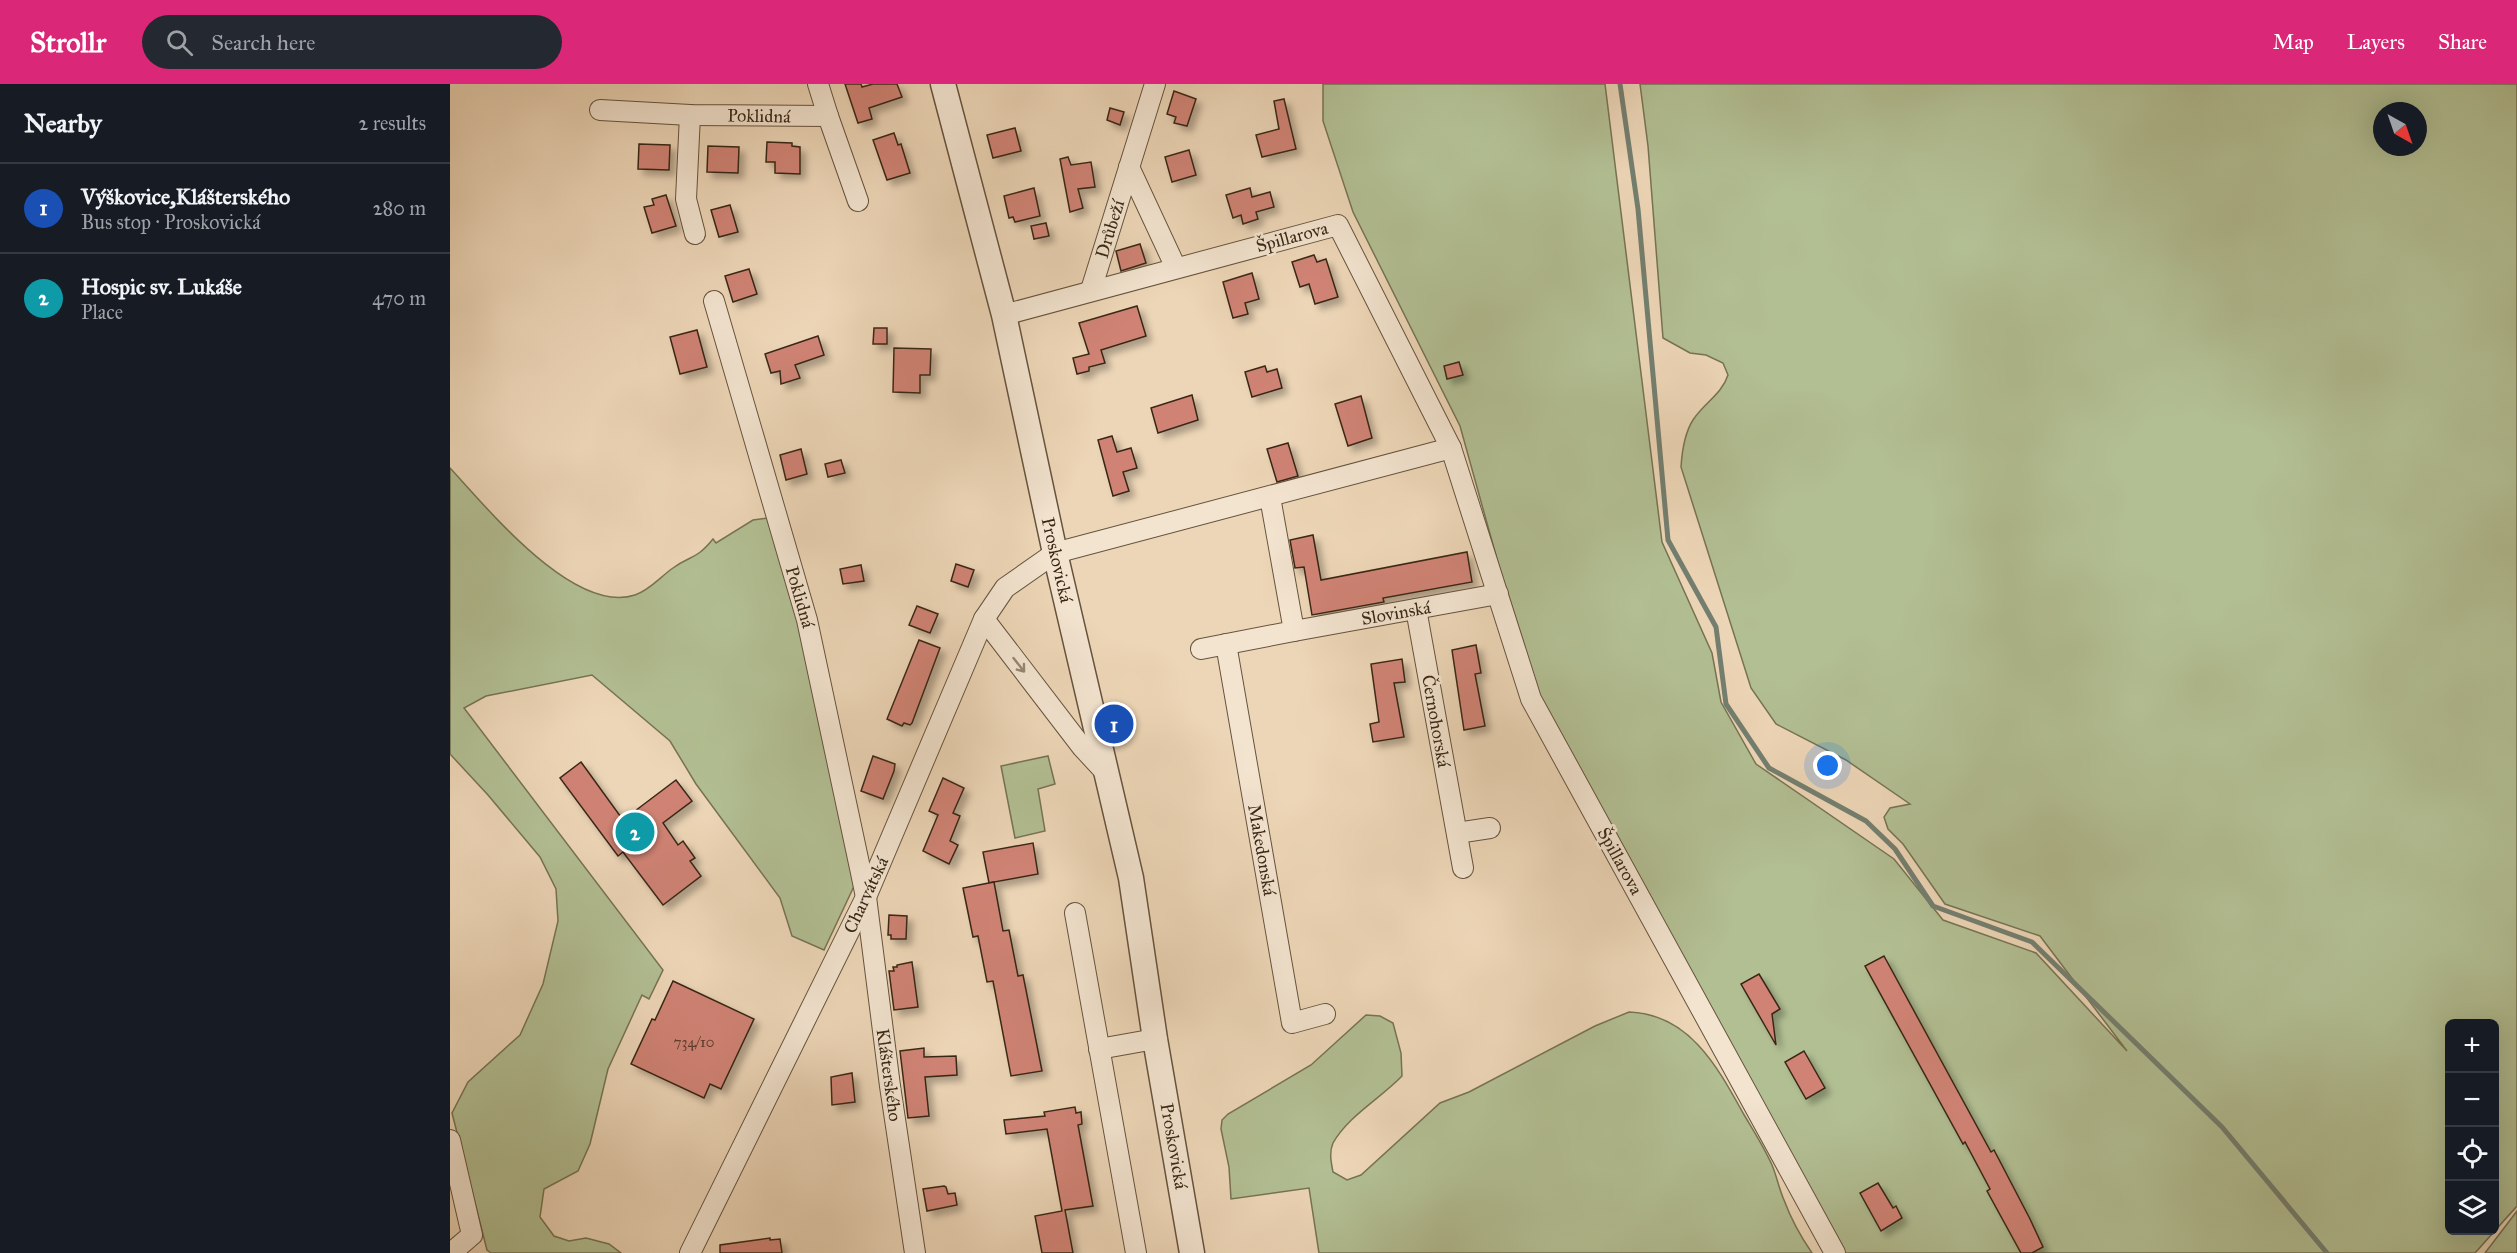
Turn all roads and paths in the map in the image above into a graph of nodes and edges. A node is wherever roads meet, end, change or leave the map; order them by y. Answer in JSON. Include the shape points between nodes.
{"nodes":[{"id":1,"x":818,"y":84,"type":"edge"},
{"id":2,"x":943,"y":84,"type":"edge"},
{"id":3,"x":1155,"y":84,"type":"edge"},
{"id":4,"x":600,"y":110,"type":"dead end"},
{"id":5,"x":690,"y":115,"type":"junction"},
{"id":6,"x":828,"y":116,"type":"junction"},
{"id":7,"x":1129,"y":167,"type":"junction"},
{"id":8,"x":858,"y":201,"type":"dead end"},
{"id":9,"x":695,"y":234,"type":"dead end"},
{"id":10,"x":1176,"y":268,"type":"junction"},
{"id":11,"x":1091,"y":290,"type":"junction"},
{"id":12,"x":714,"y":301,"type":"dead end"},
{"id":13,"x":1004,"y":315,"type":"junction"},
{"id":14,"x":1451,"y":448,"type":"junction"},
{"id":15,"x":1270,"y":496,"type":"junction"},
{"id":16,"x":1055,"y":553,"type":"junction"},
{"id":17,"x":1498,"y":594,"type":"junction"},
{"id":18,"x":1416,"y":609,"type":"junction"},
{"id":19,"x":984,"y":619,"type":"junction"},
{"id":20,"x":1294,"y":631,"type":"junction"},
{"id":21,"x":1226,"y":644,"type":"junction"},
{"id":22,"x":1201,"y":649,"type":"dead end"},
{"id":23,"x":1107,"y":775,"type":"junction"},
{"id":24,"x":1490,"y":828,"type":"dead end"},
{"id":25,"x":1457,"y":833,"type":"junction"},
{"id":26,"x":1463,"y":868,"type":"dead end"},
{"id":27,"x":866,"y":897,"type":"junction"},
{"id":28,"x":1075,"y":913,"type":"dead end"},
{"id":29,"x":1324,"y":1014,"type":"dead end"},
{"id":30,"x":1155,"y":1039,"type":"junction"},
{"id":31,"x":1099,"y":1049,"type":"junction"},
{"id":32,"x":450,"y":1140,"type":"edge"},
{"id":33,"x":451,"y":1253,"type":"edge"},
{"id":34,"x":690,"y":1253,"type":"edge"},
{"id":35,"x":915,"y":1253,"type":"edge"},
{"id":36,"x":1136,"y":1253,"type":"edge"},
{"id":37,"x":1192,"y":1253,"type":"edge"},
{"id":38,"x":1835,"y":1253,"type":"edge"}],
"edges":[{"from":1,"to":6,"type":"street"},
{"from":2,"to":13,"type":"street","name":"Proskovická"},
{"from":3,"to":7,"type":"street","name":"Drůbeží"},
{"from":4,"to":5,"type":"street","name":"Poklidná"},
{"from":5,"to":6,"type":"street","name":"Poklidná"},
{"from":5,"to":9,"type":"street","via":[[686,199]]},
{"from":6,"to":8,"type":"street"},
{"from":7,"to":10,"type":"street","name":"Drůbeží"},
{"from":7,"to":11,"type":"street","name":"Drůbeží"},
{"from":10,"to":11,"type":"street","name":"Špillarova"},
{"from":10,"to":14,"type":"street","name":"Špillarova","via":[[1338,225]]},
{"from":11,"to":13,"type":"street","name":"Špillarova"},
{"from":12,"to":27,"type":"street","name":"Poklidná","via":[[807,620]]},
{"from":13,"to":16,"type":"street","name":"Proskovická"},
{"from":14,"to":15,"type":"street"},
{"from":14,"to":17,"type":"street","name":"Špillarova"},
{"from":15,"to":16,"type":"street"},
{"from":15,"to":20,"type":"street"},
{"from":16,"to":19,"type":"street","name":"Charvátská","via":[[1005,588]]},
{"from":16,"to":23,"type":"street","name":"Proskovická"},
{"from":17,"to":18,"type":"street","name":"Slovinská"},
{"from":17,"to":38,"type":"street","name":"Špillarova","via":[[1531,699]]},
{"from":18,"to":20,"type":"street","name":"Slovinská"},
{"from":18,"to":25,"type":"street","name":"Černohorská"},
{"from":19,"to":23,"type":"street","one_way":true},
{"from":19,"to":27,"type":"street","name":"Charvátská"},
{"from":20,"to":21,"type":"street","name":"Slovinská"},
{"from":21,"to":22,"type":"street","name":"Slovinská"},
{"from":21,"to":29,"type":"street","name":"Makedonská","via":[[1292,1023]]},
{"from":23,"to":30,"type":"street","name":"Proskovická","via":[[1131,878]]},
{"from":24,"to":25,"type":"street"},
{"from":25,"to":26,"type":"street","name":"Černohorská"},
{"from":27,"to":34,"type":"street","name":"Charvátská"},
{"from":27,"to":35,"type":"street","name":"Klášterského"},
{"from":28,"to":31,"type":"street"},
{"from":30,"to":31,"type":"street"},
{"from":30,"to":37,"type":"street","name":"Proskovická"},
{"from":31,"to":36,"type":"street"},
{"from":32,"to":33,"type":"street","via":[[472,1235]]}]}
